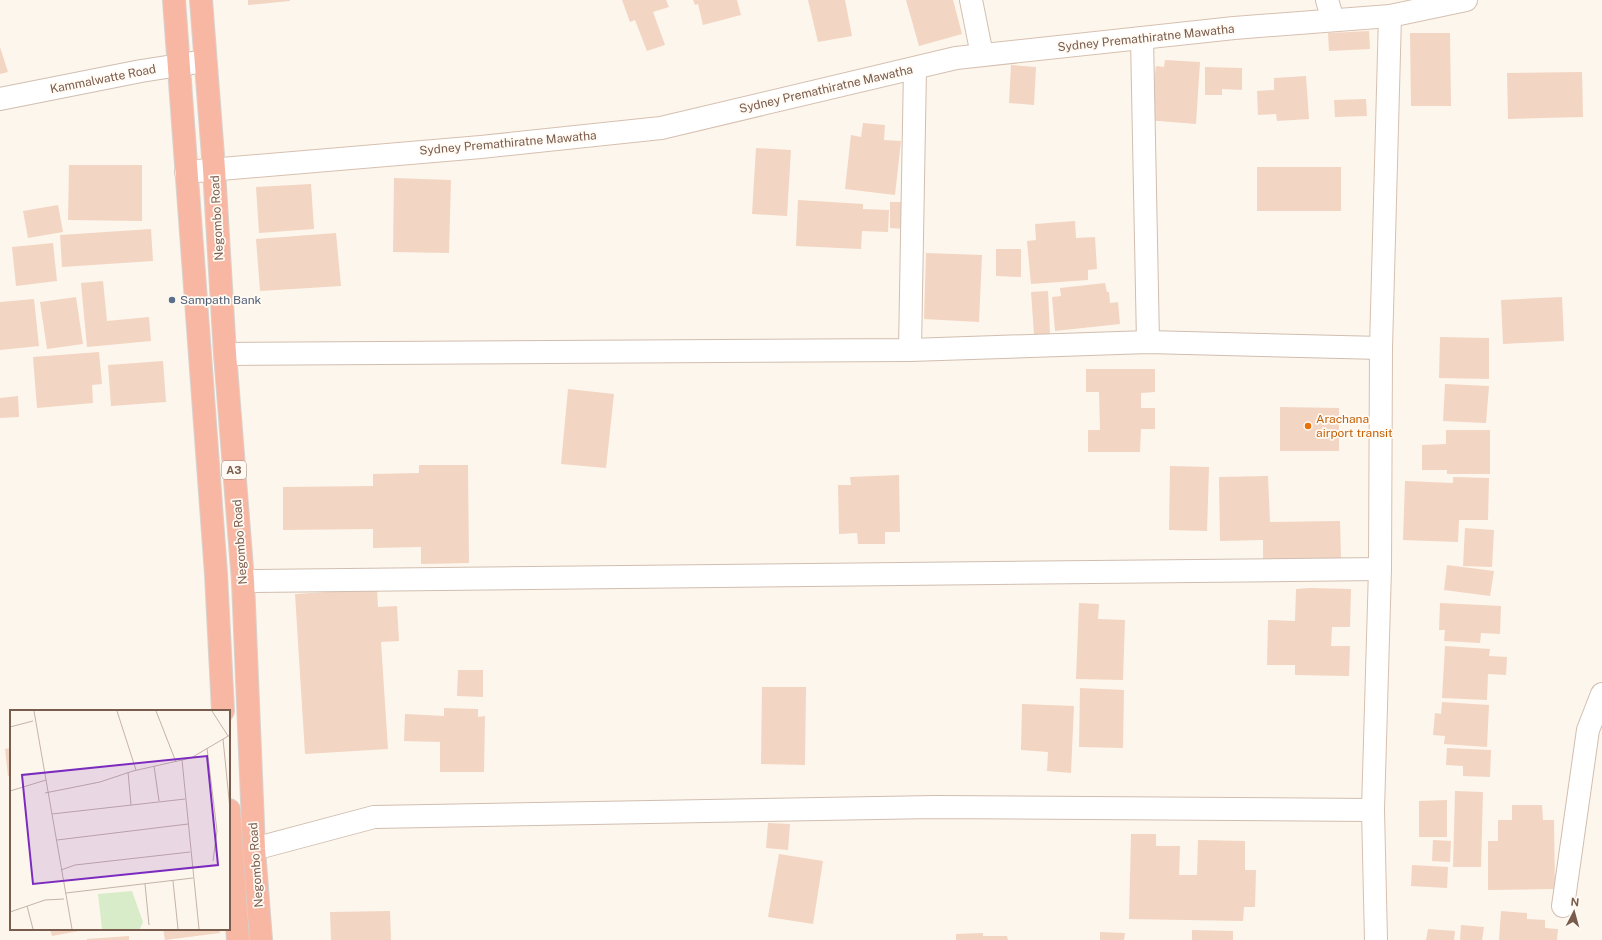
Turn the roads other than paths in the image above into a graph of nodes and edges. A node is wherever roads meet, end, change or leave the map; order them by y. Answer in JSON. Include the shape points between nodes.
{"nodes":[{"id":1,"x":174,"y":0,"type":"edge"},
{"id":2,"x":201,"y":0,"type":"edge"},
{"id":3,"x":971,"y":0,"type":"edge"},
{"id":4,"x":1466,"y":0,"type":"edge"},
{"id":5,"x":1330,"y":10,"type":"edge"},
{"id":6,"x":1390,"y":16,"type":"junction"},
{"id":7,"x":1142,"y":38,"type":"junction"},
{"id":8,"x":982,"y":56,"type":"junction"},
{"id":9,"x":206,"y":61,"type":"junction"},
{"id":10,"x":178,"y":64,"type":"junction"},
{"id":11,"x":915,"y":68,"type":"junction"},
{"id":12,"x":0,"y":98,"type":"edge"},
{"id":13,"x":214,"y":169,"type":"junction"},
{"id":14,"x":186,"y":172,"type":"junction"},
{"id":15,"x":1148,"y":342,"type":"junction"},
{"id":16,"x":1381,"y":348,"type":"junction"},
{"id":17,"x":910,"y":350,"type":"junction"},
{"id":18,"x":225,"y":354,"type":"junction"},
{"id":19,"x":1380,"y":569,"type":"junction"},
{"id":20,"x":243,"y":581,"type":"junction"},
{"id":21,"x":1602,"y":694,"type":"edge"},
{"id":22,"x":223,"y":710,"type":"edge"},
{"id":23,"x":1373,"y":810,"type":"junction"},
{"id":24,"x":230,"y":824,"type":"edge"},
{"id":25,"x":254,"y":848,"type":"junction"},
{"id":26,"x":1563,"y":906,"type":"dead end"},
{"id":27,"x":238,"y":940,"type":"edge"},
{"id":28,"x":262,"y":940,"type":"edge"},
{"id":29,"x":1376,"y":940,"type":"edge"}],
"edges":[{"from":1,"to":10,"type":"highway","number":"A3"},
{"from":2,"to":9,"type":"highway","name":"Negombo Road","number":"A3"},
{"from":3,"to":8,"type":"street"},
{"from":4,"to":6,"type":"street","name":"Sydney Premathiratne Mawatha"},
{"from":5,"to":6,"type":"street","name":"Sydney Premathiratne Mawatha"},
{"from":5,"to":7,"type":"street","name":"Sydney Premathiratne Mawatha","via":[[1234,28]]},
{"from":6,"to":16,"type":"street"},
{"from":7,"to":8,"type":"street","name":"Sydney Premathiratne Mawatha"},
{"from":7,"to":15,"type":"street"},
{"from":8,"to":11,"type":"street","name":"Sydney Premathiratne Mawatha","via":[[956,58]]},
{"from":9,"to":10,"type":"street","name":"Kammalwatte Road"},
{"from":9,"to":13,"type":"highway","name":"Negombo Road","number":"A3"},
{"from":10,"to":12,"type":"street","name":"Kammalwatte Road"},
{"from":10,"to":14,"type":"highway","number":"A3"},
{"from":11,"to":13,"type":"street","name":"Sydney Premathiratne Mawatha","via":[[661,128],[481,147]]},
{"from":11,"to":17,"type":"street"},
{"from":13,"to":14,"type":"street","name":"Sydney Premathiratne Mawatha"},
{"from":13,"to":18,"type":"highway","name":"Negombo Road","number":"A3"},
{"from":14,"to":22,"type":"highway","number":"A3","via":[[216,574]]},
{"from":15,"to":16,"type":"street"},
{"from":15,"to":17,"type":"street"},
{"from":16,"to":19,"type":"street"},
{"from":17,"to":18,"type":"street"},
{"from":18,"to":20,"type":"highway","name":"Negombo Road","number":"A3"},
{"from":19,"to":20,"type":"street"},
{"from":19,"to":23,"type":"street"},
{"from":20,"to":25,"type":"highway","name":"Negombo Road","number":"A3"},
{"from":21,"to":26,"type":"street","via":[[1588,730]]},
{"from":23,"to":25,"type":"street","via":[[935,807],[374,817]]},
{"from":23,"to":29,"type":"street"},
{"from":24,"to":27,"type":"highway","name":"Negombo Road"},
{"from":25,"to":28,"type":"highway","name":"Negombo Road","number":"A3"}]}
